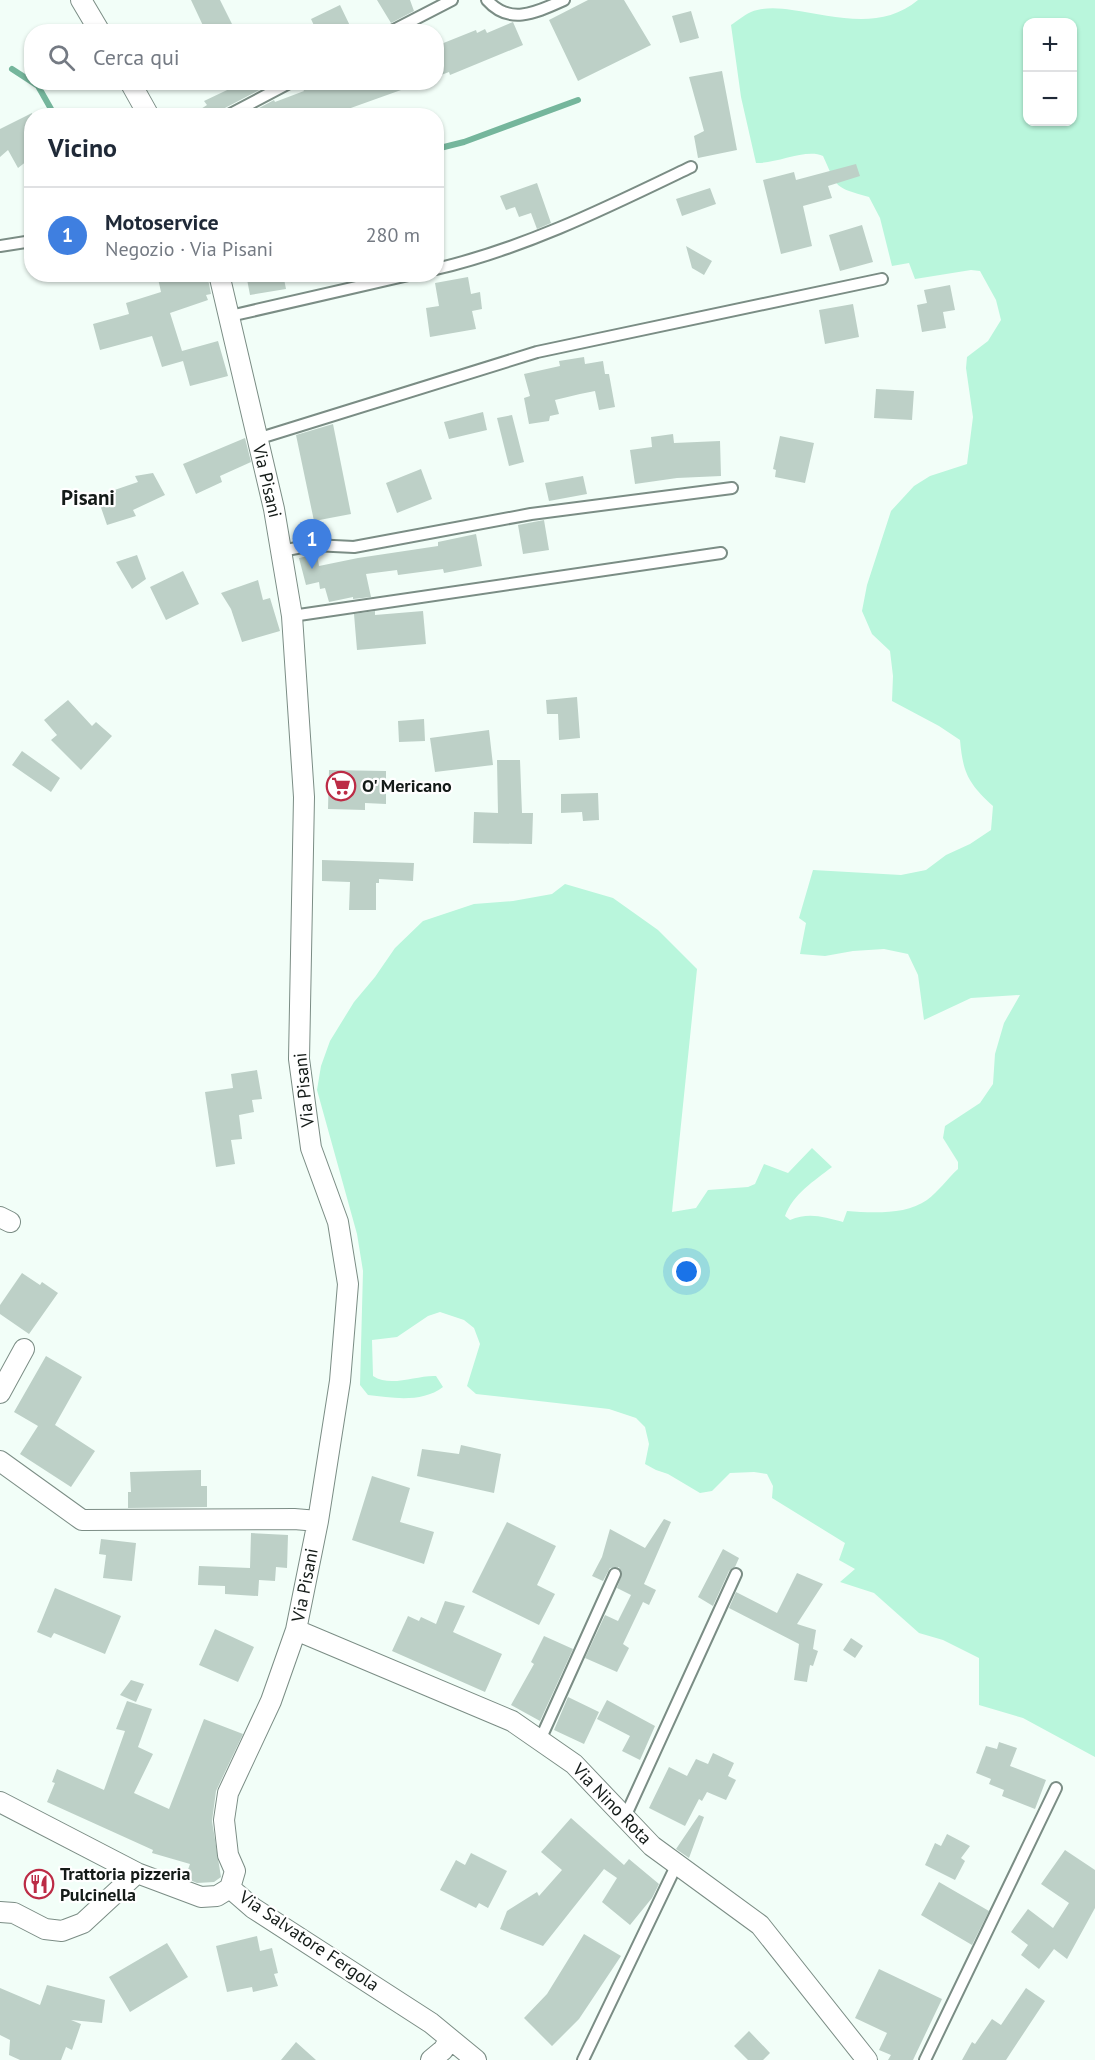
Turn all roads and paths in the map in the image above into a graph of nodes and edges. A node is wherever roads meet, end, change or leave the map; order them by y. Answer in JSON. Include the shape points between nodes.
{"nodes":[{"id":1,"x":81,"y":0,"type":"edge"},
{"id":2,"x":452,"y":0,"type":"edge"},
{"id":3,"x":487,"y":0,"type":"edge"},
{"id":4,"x":564,"y":0,"type":"edge"},
{"id":5,"x":95,"y":24,"type":"edge"},
{"id":6,"x":406,"y":24,"type":"edge"},
{"id":7,"x":134,"y":90,"type":"edge"},
{"id":8,"x":276,"y":90,"type":"edge"},
{"id":9,"x":145,"y":108,"type":"edge"},
{"id":10,"x":242,"y":108,"type":"edge"},
{"id":11,"x":691,"y":167,"type":"dead end"},
{"id":12,"x":24,"y":242,"type":"edge"},
{"id":13,"x":0,"y":246,"type":"edge"},
{"id":14,"x":444,"y":267,"type":"edge"},
{"id":15,"x":882,"y":279,"type":"dead end"},
{"id":16,"x":221,"y":282,"type":"edge"},
{"id":17,"x":378,"y":282,"type":"edge"},
{"id":18,"x":230,"y":316,"type":"junction"},
{"id":19,"x":257,"y":439,"type":"junction"},
{"id":20,"x":732,"y":488,"type":"dead end"},
{"id":21,"x":281,"y":551,"type":"junction"},
{"id":22,"x":721,"y":553,"type":"dead end"},
{"id":23,"x":292,"y":616,"type":"junction"},
{"id":24,"x":24,"y":1349,"type":"dead end"},
{"id":25,"x":0,"y":1393,"type":"edge"},
{"id":26,"x":0,"y":1461,"type":"edge"},
{"id":27,"x":318,"y":1521,"type":"junction"},
{"id":28,"x":615,"y":1574,"type":"dead end"},
{"id":29,"x":736,"y":1574,"type":"dead end"},
{"id":30,"x":296,"y":1630,"type":"junction"},
{"id":31,"x":540,"y":1740,"type":"junction"},
{"id":32,"x":1056,"y":1788,"type":"dead end"},
{"id":33,"x":0,"y":1802,"type":"edge"},
{"id":34,"x":625,"y":1817,"type":"junction"},
{"id":35,"x":677,"y":1864,"type":"junction"},
{"id":36,"x":138,"y":1873,"type":"junction"},
{"id":37,"x":231,"y":1888,"type":"junction"},
{"id":38,"x":0,"y":1912,"type":"edge"},
{"id":39,"x":450,"y":2039,"type":"junction"},
{"id":40,"x":431,"y":2060,"type":"edge"},
{"id":41,"x":476,"y":2060,"type":"edge"},
{"id":42,"x":583,"y":2060,"type":"edge"},
{"id":43,"x":867,"y":2060,"type":"edge"},
{"id":44,"x":925,"y":2060,"type":"edge"}],
"edges":[{"from":1,"to":5,"type":"street"},
{"from":2,"to":6,"type":"lane"},
{"from":3,"to":4,"type":"lane","via":[[508,14],[524,15]]},
{"from":7,"to":9,"type":"street"},
{"from":8,"to":10,"type":"lane"},
{"from":11,"to":14,"type":"lane","via":[[525,243]]},
{"from":12,"to":13,"type":"lane"},
{"from":15,"to":19,"type":"lane","via":[[545,350]]},
{"from":16,"to":18,"type":"street","name":"Via Pisani"},
{"from":17,"to":18,"type":"lane"},
{"from":18,"to":19,"type":"street","name":"Via Pisani"},
{"from":19,"to":21,"type":"street","name":"Via Pisani"},
{"from":20,"to":21,"type":"lane","via":[[531,514],[354,548],[313,544]]},
{"from":21,"to":23,"type":"street","name":"Via Pisani"},
{"from":22,"to":23,"type":"lane"},
{"from":23,"to":27,"type":"street","name":"Via Pisani","via":[[304,797],[299,1059],[311,1148],[338,1222],[348,1284],[340,1381]]},
{"from":24,"to":25,"type":"street"},
{"from":26,"to":27,"type":"street","via":[[82,1520]]},
{"from":27,"to":30,"type":"street","name":"Via Pisani"},
{"from":28,"to":31,"type":"lane"},
{"from":29,"to":34,"type":"lane"},
{"from":30,"to":31,"type":"street","name":"Via Nino Rota","via":[[512,1721]]},
{"from":30,"to":37,"type":"street","name":"Via Pisani","via":[[272,1701],[228,1793],[224,1820],[234,1871]]},
{"from":31,"to":34,"type":"street","name":"Via Nino Rota","via":[[574,1764]]},
{"from":32,"to":44,"type":"lane"},
{"from":33,"to":36,"type":"street","name":"Via Salvatore Fergola"},
{"from":34,"to":35,"type":"street","name":"Via Nino Rota","via":[[652,1846]]},
{"from":35,"to":42,"type":"lane"},
{"from":35,"to":43,"type":"street","name":"Via Nino Rota","via":[[760,1924]]},
{"from":36,"to":37,"type":"street","name":"Via Salvatore Fergola","via":[[201,1898],[217,1896]]},
{"from":36,"to":38,"type":"street","via":[[83,1923],[63,1931],[45,1929],[14,1913]]},
{"from":37,"to":39,"type":"street","name":"Via Salvatore Fergola","via":[[253,1908]]},
{"from":39,"to":40,"type":"street"},
{"from":39,"to":41,"type":"street","name":"Via Salvatore Fergola"}]}
